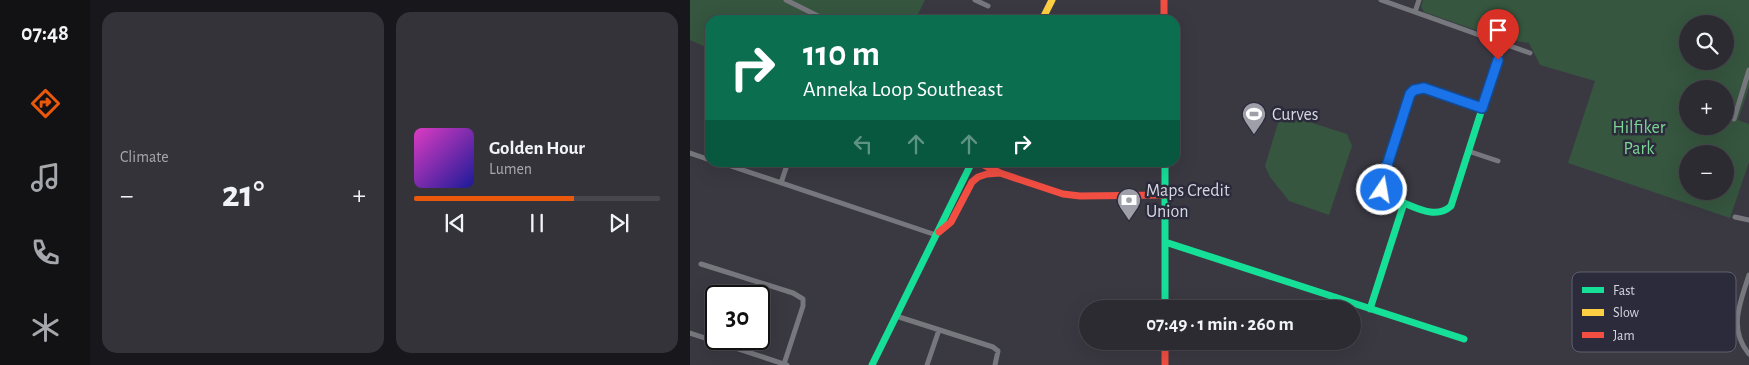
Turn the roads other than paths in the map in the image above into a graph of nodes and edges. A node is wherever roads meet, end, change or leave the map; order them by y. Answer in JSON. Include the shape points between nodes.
{"nodes":[{"id":1,"x":786,"y":0,"type":"edge"},
{"id":2,"x":975,"y":0,"type":"edge"},
{"id":3,"x":1052,"y":0,"type":"edge"},
{"id":4,"x":1164,"y":0,"type":"edge"},
{"id":5,"x":1381,"y":0,"type":"edge"},
{"id":6,"x":1419,"y":0,"type":"edge"},
{"id":7,"x":988,"y":6,"type":"dead end"},
{"id":8,"x":1415,"y":12,"type":"junction"},
{"id":9,"x":816,"y":15,"type":"edge"},
{"id":10,"x":1044,"y":15,"type":"edge"},
{"id":11,"x":1164,"y":15,"type":"edge"},
{"id":12,"x":1503,"y":43,"type":"junction"},
{"id":13,"x":1530,"y":53,"type":"dead end"},
{"id":14,"x":1749,"y":70,"type":"edge"},
{"id":15,"x":1482,"y":108,"type":"junction"},
{"id":16,"x":1734,"y":119,"type":"dead end"},
{"id":17,"x":1468,"y":151,"type":"junction"},
{"id":18,"x":690,"y":153,"type":"edge"},
{"id":19,"x":705,"y":158,"type":"edge"},
{"id":20,"x":1498,"y":161,"type":"dead end"},
{"id":21,"x":733,"y":167,"type":"edge"},
{"id":22,"x":786,"y":167,"type":"edge"},
{"id":23,"x":970,"y":167,"type":"edge"},
{"id":24,"x":988,"y":167,"type":"edge"},
{"id":25,"x":1165,"y":167,"type":"edge"},
{"id":26,"x":1000,"y":173,"type":"junction"},
{"id":27,"x":781,"y":183,"type":"junction"},
{"id":28,"x":1165,"y":195,"type":"junction"},
{"id":29,"x":1404,"y":203,"type":"junction"},
{"id":30,"x":1735,"y":217,"type":"dead end"},
{"id":31,"x":1749,"y":220,"type":"edge"},
{"id":32,"x":936,"y":235,"type":"junction"},
{"id":33,"x":1165,"y":242,"type":"junction"},
{"id":34,"x":701,"y":264,"type":"dead end"},
{"id":35,"x":1748,"y":279,"type":"edge"},
{"id":36,"x":1165,"y":300,"type":"edge"},
{"id":37,"x":1370,"y":309,"type":"junction"},
{"id":38,"x":896,"y":316,"type":"junction"},
{"id":39,"x":939,"y":330,"type":"junction"},
{"id":40,"x":690,"y":333,"type":"edge"},
{"id":41,"x":1464,"y":339,"type":"dead end"},
{"id":42,"x":1165,"y":350,"type":"edge"},
{"id":43,"x":1749,"y":354,"type":"edge"},
{"id":44,"x":786,"y":365,"type":"edge"},
{"id":45,"x":872,"y":365,"type":"edge"},
{"id":46,"x":927,"y":365,"type":"edge"},
{"id":47,"x":995,"y":365,"type":"edge"},
{"id":48,"x":1165,"y":365,"type":"edge"}],
"edges":[{"from":1,"to":9,"type":"street"},
{"from":2,"to":7,"type":"street"},
{"from":3,"to":10,"type":"street"},
{"from":4,"to":11,"type":"street"},
{"from":5,"to":8,"type":"street"},
{"from":6,"to":8,"type":"street"},
{"from":8,"to":12,"type":"street"},
{"from":12,"to":13,"type":"street"},
{"from":12,"to":15,"type":"street"},
{"from":14,"to":16,"type":"street"},
{"from":15,"to":17,"type":"street"},
{"from":15,"to":29,"type":"street","via":[[1424,88],[1410,94],[1381,184],[1383,194]]},
{"from":17,"to":20,"type":"street"},
{"from":17,"to":29,"type":"street","via":[[1447,211],[1437,214]]},
{"from":18,"to":19,"type":"street"},
{"from":21,"to":27,"type":"street"},
{"from":22,"to":27,"type":"street"},
{"from":23,"to":32,"type":"street"},
{"from":24,"to":26,"type":"street"},
{"from":25,"to":28,"type":"street"},
{"from":26,"to":28,"type":"street","via":[[1069,195]]},
{"from":26,"to":32,"type":"street","via":[[985,173],[974,179],[951,222]]},
{"from":27,"to":32,"type":"street"},
{"from":28,"to":33,"type":"street"},
{"from":29,"to":37,"type":"street"},
{"from":30,"to":31,"type":"street"},
{"from":32,"to":38,"type":"street"},
{"from":33,"to":36,"type":"street"},
{"from":33,"to":37,"type":"street"},
{"from":34,"to":44,"type":"street","via":[[803,299]]},
{"from":35,"to":43,"type":"street","via":[[1736,325]]},
{"from":37,"to":41,"type":"street"},
{"from":38,"to":39,"type":"street"},
{"from":38,"to":45,"type":"street"},
{"from":39,"to":46,"type":"street"},
{"from":39,"to":47,"type":"street","via":[[993,347],[998,351]]},
{"from":40,"to":44,"type":"street"},
{"from":42,"to":48,"type":"street"}]}
